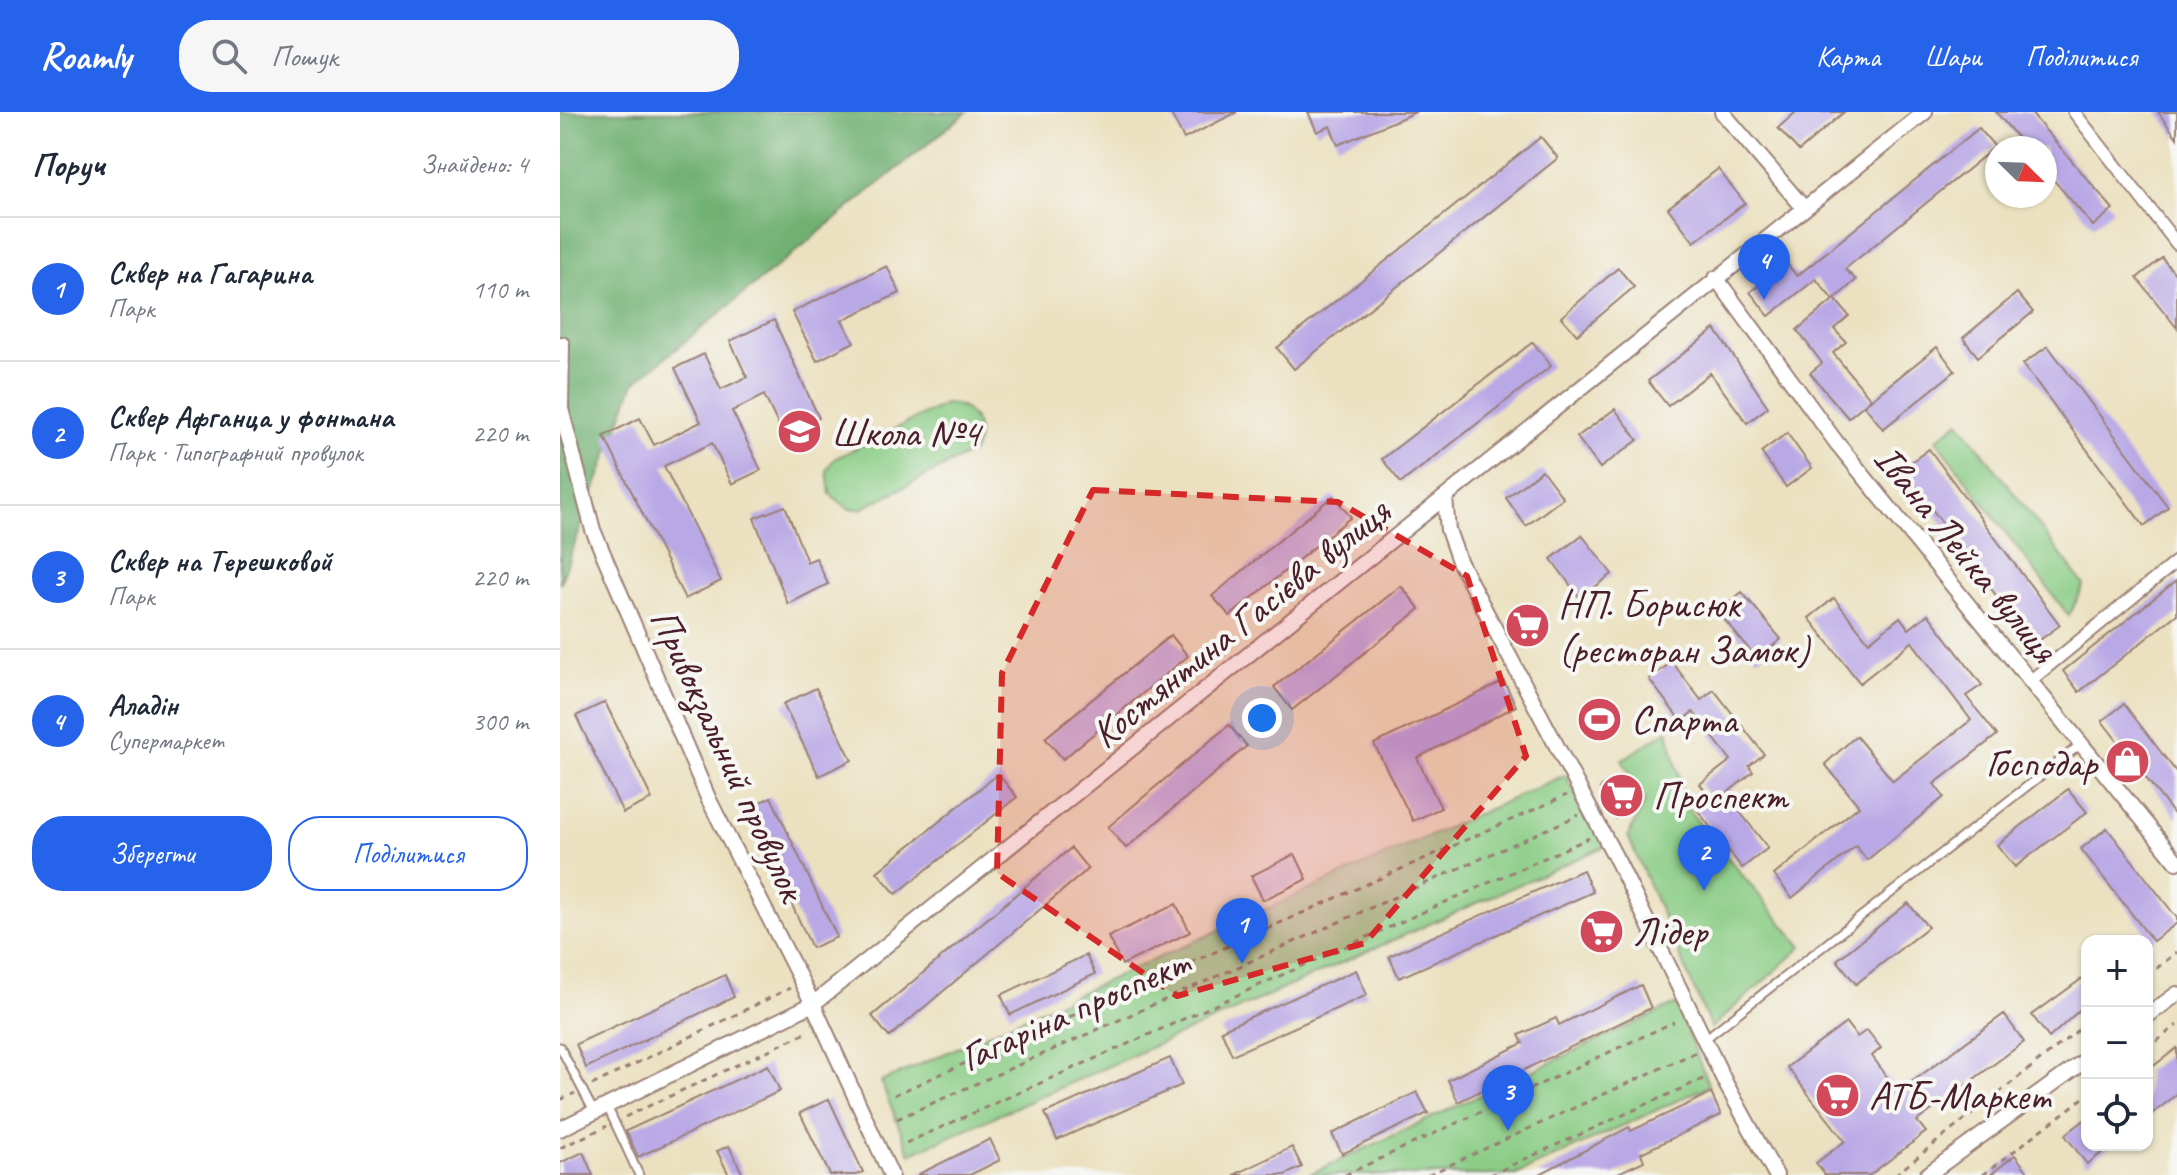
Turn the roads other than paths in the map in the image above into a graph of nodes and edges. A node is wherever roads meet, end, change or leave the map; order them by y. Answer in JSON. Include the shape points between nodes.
{"nodes":[{"id":1,"x":1722,"y":112,"type":"edge"},
{"id":2,"x":1925,"y":112,"type":"edge"},
{"id":3,"x":2074,"y":112,"type":"edge"},
{"id":4,"x":1803,"y":207,"type":"junction"},
{"id":5,"x":2177,"y":244,"type":"edge"},
{"id":6,"x":1716,"y":278,"type":"junction"},
{"id":7,"x":562,"y":344,"type":"dead end"},
{"id":8,"x":1445,"y":498,"type":"junction"},
{"id":9,"x":2177,"y":561,"type":"edge"},
{"id":10,"x":2030,"y":681,"type":"junction"},
{"id":11,"x":2081,"y":744,"type":"junction"},
{"id":12,"x":2177,"y":862,"type":"edge"},
{"id":13,"x":2177,"y":994,"type":"edge"},
{"id":14,"x":813,"y":1004,"type":"junction"},
{"id":15,"x":2153,"y":1012,"type":"edge"},
{"id":16,"x":1700,"y":1046,"type":"junction"},
{"id":17,"x":560,"y":1047,"type":"edge"},
{"id":18,"x":2081,"y":1063,"type":"edge"},
{"id":19,"x":600,"y":1109,"type":"junction"},
{"id":20,"x":560,"y":1129,"type":"edge"},
{"id":21,"x":639,"y":1175,"type":"edge"},
{"id":22,"x":891,"y":1175,"type":"edge"},
{"id":23,"x":1776,"y":1175,"type":"edge"},
{"id":24,"x":1927,"y":1175,"type":"edge"}],
"edges":[{"from":1,"to":4,"type":"street"},
{"from":2,"to":4,"type":"street","name":"Костянтина Гасієва вулиця"},
{"from":3,"to":5,"type":"street"},
{"from":4,"to":6,"type":"street","name":"Костянтина Гасієва вулиця"},
{"from":6,"to":8,"type":"street","name":"Костянтина Гасієва вулиця"},
{"from":6,"to":10,"type":"street","name":"Івана Лейка вулиця","via":[[1836,442]]},
{"from":7,"to":14,"type":"street","name":"Привокзальний провулок","via":[[561,409],[593,530],[709,800]]},
{"from":8,"to":14,"type":"street","name":"Костянтина Гасієва вулиця"},
{"from":8,"to":16,"type":"street","via":[[1448,530],[1459,561],[1619,864]]},
{"from":9,"to":10,"type":"street"},
{"from":10,"to":11,"type":"street","name":"Івана Лейка вулиця"},
{"from":11,"to":12,"type":"street","name":"Івана Лейка вулиця"},
{"from":11,"to":16,"type":"lane"},
{"from":13,"to":15,"type":"street"},
{"from":14,"to":19,"type":"street","name":"Костянтина Гасієва вулиця"},
{"from":14,"to":22,"type":"street","name":"Привокзальний провулок"},
{"from":16,"to":23,"type":"street"},
{"from":17,"to":19,"type":"lane","via":[[582,1090]]},
{"from":18,"to":24,"type":"street"},
{"from":19,"to":20,"type":"street","name":"Костянтина Гасієва вулиця"},
{"from":19,"to":21,"type":"lane"}]}
